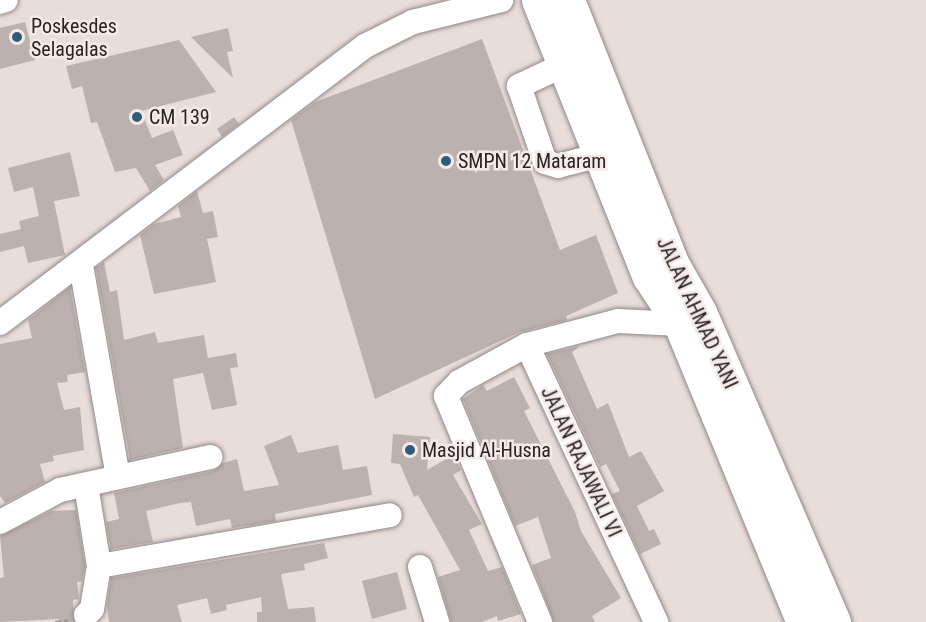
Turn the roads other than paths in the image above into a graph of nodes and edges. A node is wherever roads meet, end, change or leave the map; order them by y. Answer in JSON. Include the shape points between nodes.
{"nodes":[{"id":1,"x":6,"y":0,"type":"edge"},
{"id":2,"x":501,"y":0,"type":"edge"},
{"id":3,"x":538,"y":0,"type":"edge"},
{"id":4,"x":568,"y":0,"type":"edge"},
{"id":5,"x":0,"y":2,"type":"edge"},
{"id":6,"x":564,"y":66,"type":"junction"},
{"id":7,"x":600,"y":155,"type":"junction"},
{"id":8,"x":81,"y":264,"type":"junction"},
{"id":9,"x":661,"y":270,"type":"junction"},
{"id":10,"x":686,"y":317,"type":"junction"},
{"id":11,"x":0,"y":323,"type":"edge"},
{"id":12,"x":527,"y":345,"type":"junction"},
{"id":13,"x":210,"y":457,"type":"dead end"},
{"id":14,"x":118,"y":476,"type":"junction"},
{"id":15,"x":86,"y":484,"type":"junction"},
{"id":16,"x":390,"y":515,"type":"dead end"},
{"id":17,"x":0,"y":522,"type":"edge"},
{"id":18,"x":99,"y":566,"type":"junction"},
{"id":19,"x":420,"y":567,"type":"dead end"},
{"id":20,"x":86,"y":615,"type":"dead end"},
{"id":21,"x":437,"y":622,"type":"edge"},
{"id":22,"x":540,"y":622,"type":"edge"},
{"id":23,"x":656,"y":622,"type":"edge"},
{"id":24,"x":803,"y":622,"type":"edge"},
{"id":25,"x":834,"y":622,"type":"edge"}],
"edges":[{"from":1,"to":5,"type":"street"},
{"from":2,"to":8,"type":"street","via":[[413,22],[365,46]]},
{"from":3,"to":6,"type":"highway"},
{"from":4,"to":9,"type":"highway","name":"JALAN AHMAD YANI"},
{"from":6,"to":7,"type":"highway"},
{"from":6,"to":7,"type":"street","via":[[519,86],[545,162],[558,166]]},
{"from":7,"to":9,"type":"highway"},
{"from":8,"to":11,"type":"street"},
{"from":8,"to":14,"type":"street"},
{"from":9,"to":10,"type":"highway","name":"JALAN AHMAD YANI"},
{"from":10,"to":12,"type":"street","via":[[618,321]]},
{"from":10,"to":24,"type":"highway"},
{"from":10,"to":25,"type":"highway","name":"JALAN AHMAD YANI"},
{"from":12,"to":22,"type":"street","via":[[452,387],[447,401]]},
{"from":12,"to":23,"type":"street","name":"JALAN RAJAWALI VI"},
{"from":13,"to":14,"type":"street"},
{"from":14,"to":15,"type":"street"},
{"from":15,"to":17,"type":"street","via":[[44,496]]},
{"from":15,"to":18,"type":"street"},
{"from":16,"to":18,"type":"street"},
{"from":18,"to":20,"type":"street","via":[[92,609]]},
{"from":19,"to":21,"type":"street"}]}
